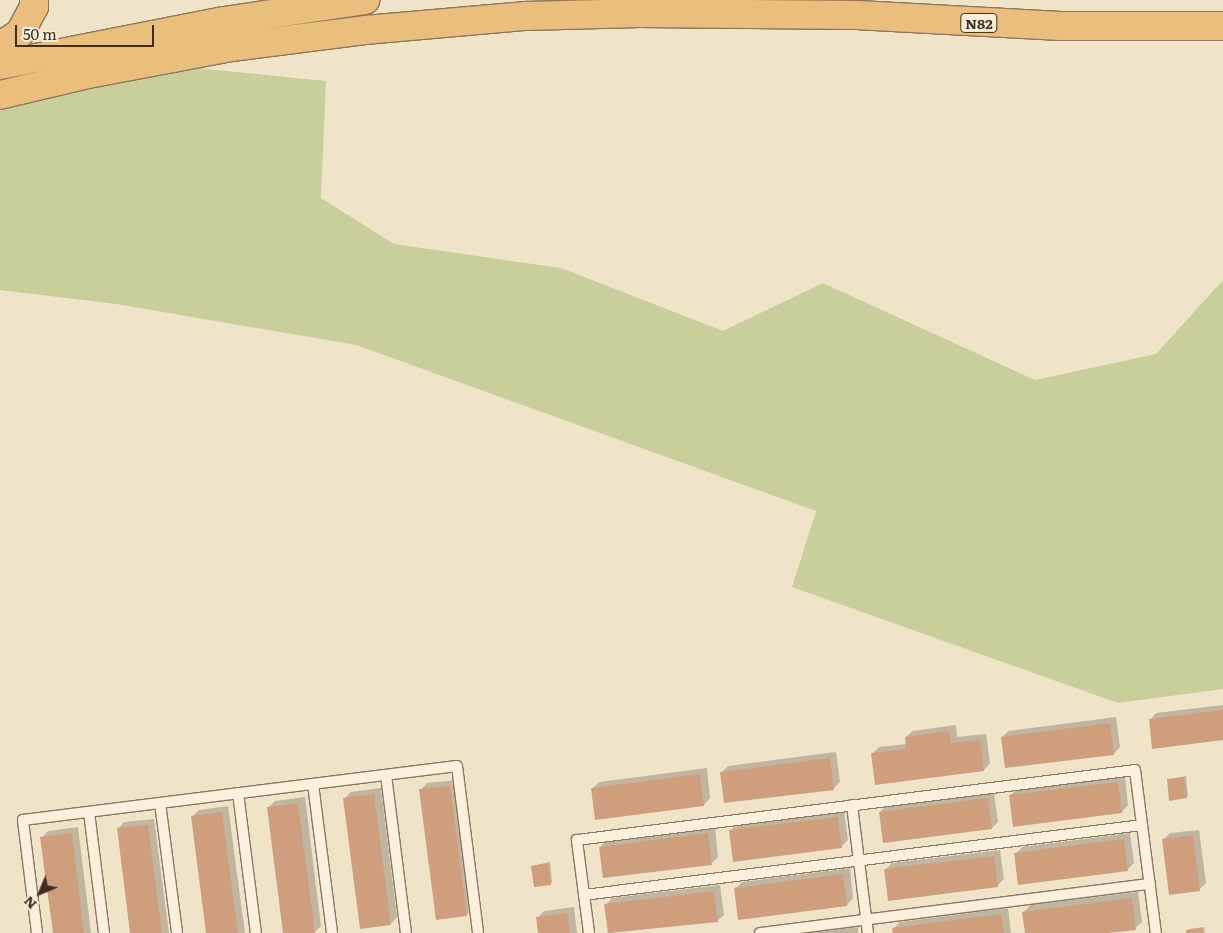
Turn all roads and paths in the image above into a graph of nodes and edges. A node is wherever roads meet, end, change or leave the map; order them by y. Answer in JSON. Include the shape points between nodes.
{"nodes":[{"id":1,"x":34,"y":0,"type":"edge"},
{"id":2,"x":351,"y":1,"type":"edge"},
{"id":3,"x":1223,"y":26,"type":"edge"},
{"id":4,"x":0,"y":46,"type":"edge"},
{"id":5,"x":0,"y":65,"type":"edge"},
{"id":6,"x":0,"y":95,"type":"edge"},
{"id":7,"x":386,"y":774,"type":"junction"},
{"id":8,"x":313,"y":784,"type":"junction"},
{"id":9,"x":238,"y":793,"type":"junction"},
{"id":10,"x":160,"y":803,"type":"junction"},
{"id":11,"x":852,"y":805,"type":"junction"},
{"id":12,"x":89,"y":812,"type":"junction"},
{"id":13,"x":1142,"y":825,"type":"junction"},
{"id":14,"x":858,"y":861,"type":"junction"},
{"id":15,"x":1150,"y":884,"type":"junction"},
{"id":16,"x":584,"y":895,"type":"junction"},
{"id":17,"x":866,"y":920,"type":"junction"},
{"id":18,"x":37,"y":933,"type":"edge"},
{"id":19,"x":104,"y":933,"type":"edge"},
{"id":20,"x":177,"y":933,"type":"edge"},
{"id":21,"x":256,"y":933,"type":"edge"},
{"id":22,"x":332,"y":933,"type":"edge"},
{"id":23,"x":406,"y":933,"type":"edge"},
{"id":24,"x":478,"y":933,"type":"edge"},
{"id":25,"x":589,"y":933,"type":"edge"},
{"id":26,"x":760,"y":933,"type":"edge"},
{"id":27,"x":868,"y":933,"type":"edge"},
{"id":28,"x":1156,"y":933,"type":"edge"}],
"edges":[{"from":1,"to":4,"type":"highway","via":[[34,7],[20,33]]},
{"from":2,"to":5,"type":"highway","via":[[215,23]]},
{"from":3,"to":6,"type":"highway","number":"N82","via":[[1051,26],[857,15],[640,13],[526,16],[365,30],[231,47],[88,74]]},
{"from":7,"to":8,"type":"lane"},
{"from":7,"to":23,"type":"lane"},
{"from":7,"to":24,"type":"lane","via":[[457,766]]},
{"from":8,"to":9,"type":"lane"},
{"from":8,"to":22,"type":"lane"},
{"from":9,"to":10,"type":"lane"},
{"from":9,"to":21,"type":"lane"},
{"from":10,"to":12,"type":"lane"},
{"from":10,"to":20,"type":"lane"},
{"from":11,"to":13,"type":"lane","via":[[1135,770]]},
{"from":11,"to":14,"type":"lane"},
{"from":11,"to":16,"type":"lane","via":[[578,840]]},
{"from":12,"to":18,"type":"lane","via":[[23,820]]},
{"from":12,"to":19,"type":"lane"},
{"from":13,"to":14,"type":"lane"},
{"from":13,"to":15,"type":"lane"},
{"from":14,"to":16,"type":"lane"},
{"from":14,"to":17,"type":"lane"},
{"from":15,"to":17,"type":"lane"},
{"from":15,"to":28,"type":"lane"},
{"from":16,"to":25,"type":"lane"},
{"from":17,"to":26,"type":"lane"},
{"from":17,"to":27,"type":"lane"}]}
